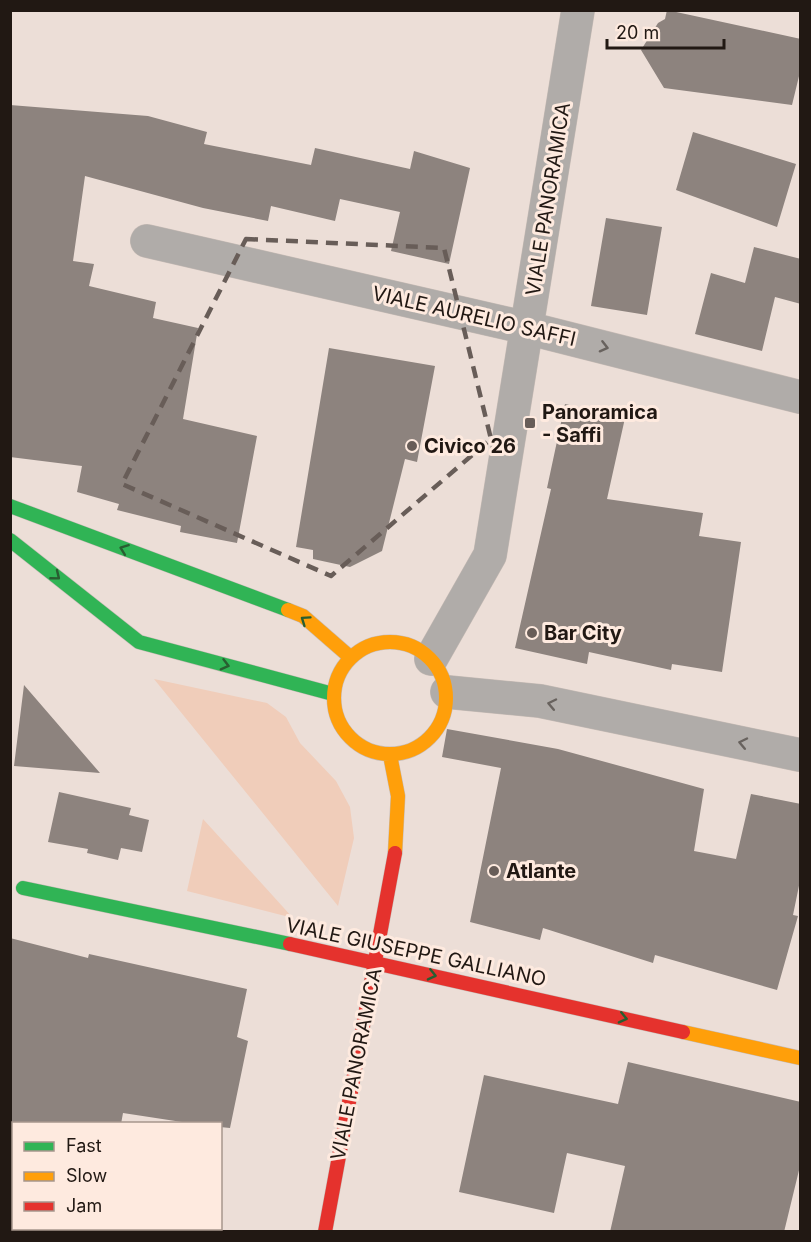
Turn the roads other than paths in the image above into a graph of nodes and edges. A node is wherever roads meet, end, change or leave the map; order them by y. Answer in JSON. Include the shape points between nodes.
{"nodes":[{"id":1,"x":578,"y":10,"type":"edge"},
{"id":2,"x":147,"y":241,"type":"dead end"},
{"id":3,"x":527,"y":328,"type":"junction"},
{"id":4,"x":801,"y":397,"type":"edge"},
{"id":5,"x":10,"y":506,"type":"edge"},
{"id":6,"x":10,"y":540,"type":"edge"},
{"id":7,"x":350,"y":657,"type":"junction"},
{"id":8,"x":432,"y":659,"type":"junction"},
{"id":9,"x":447,"y":692,"type":"junction"},
{"id":10,"x":333,"y":694,"type":"junction"},
{"id":11,"x":390,"y":754,"type":"junction"},
{"id":12,"x":801,"y":755,"type":"edge"},
{"id":13,"x":23,"y":888,"type":"dead end"},
{"id":14,"x":375,"y":962,"type":"junction"},
{"id":15,"x":801,"y":1058,"type":"edge"},
{"id":16,"x":325,"y":1232,"type":"edge"}],
"edges":[{"from":1,"to":3,"type":"street","name":"VIALE PANORAMICA"},
{"from":2,"to":3,"type":"street","name":"VIALE AURELIO SAFFI"},
{"from":3,"to":4,"type":"street","name":"VIALE AURELIO SAFFI","one_way":true},
{"from":3,"to":8,"type":"street","name":"VIALE PANORAMICA","via":[[490,555]]},
{"from":7,"to":5,"type":"street","one_way":true,"via":[[303,616]]},
{"from":6,"to":10,"type":"street","one_way":true,"via":[[139,642]]},
{"from":7,"to":8,"type":"street","via":[[372,644],[390,641],[414,646]]},
{"from":7,"to":10,"type":"street","via":[[339,673]]},
{"from":8,"to":9,"type":"street"},
{"from":9,"to":11,"type":"street","via":[[441,722],[431,736],[420,746]]},
{"from":12,"to":9,"type":"street","one_way":true,"via":[[540,701]]},
{"from":10,"to":11,"type":"street","via":[[338,722],[346,734],[371,751]]},
{"from":11,"to":14,"type":"street","name":"VIALE PANORAMICA","via":[[398,796],[397,844]]},
{"from":13,"to":14,"type":"street","name":"VIALE GIUSEPPE GALLIANO"},
{"from":14,"to":15,"type":"street","name":"VIALE GIUSEPPE GALLIANO","one_way":true},
{"from":14,"to":16,"type":"street","name":"VIALE PANORAMICA"}]}
